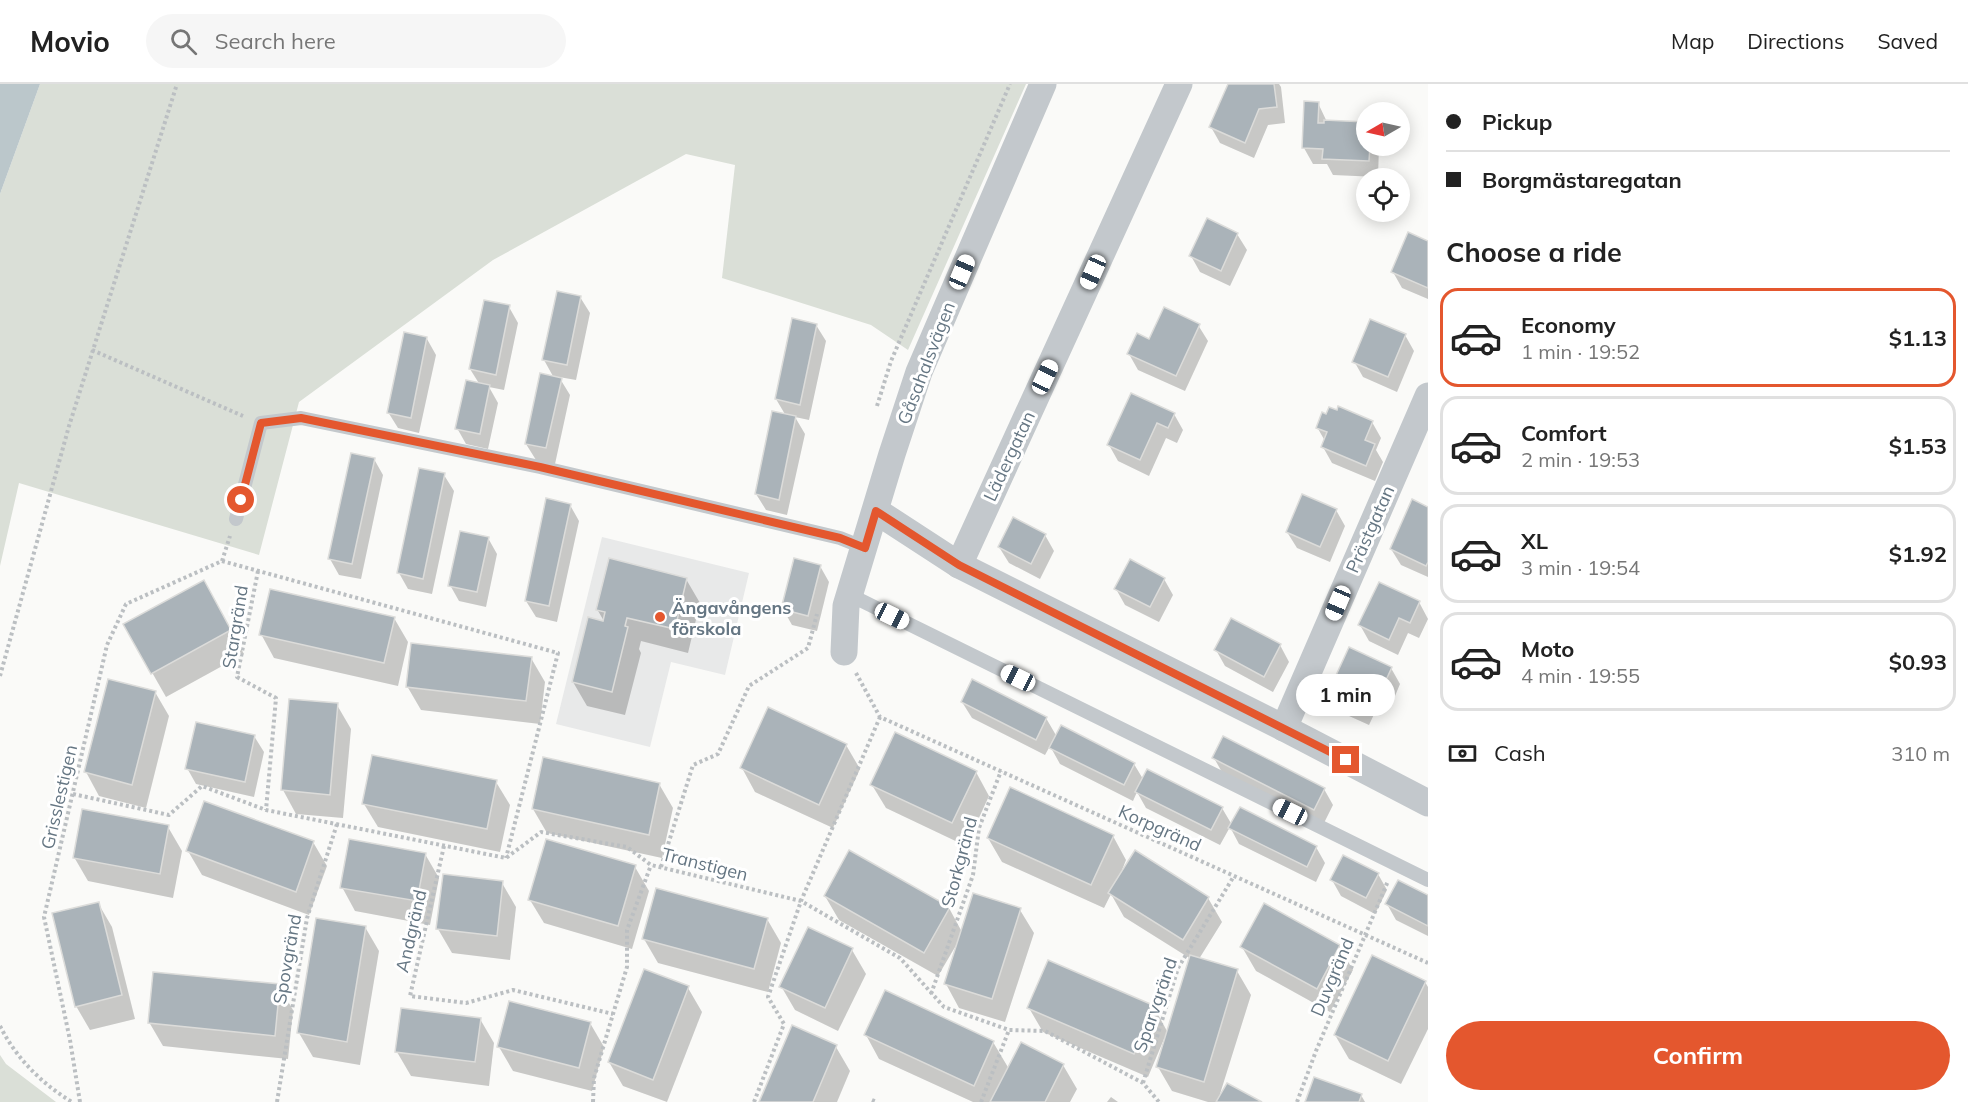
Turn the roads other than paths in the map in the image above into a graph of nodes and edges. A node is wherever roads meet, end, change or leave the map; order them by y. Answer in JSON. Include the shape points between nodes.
{"nodes":[{"id":1,"x":1043,"y":84,"type":"edge"},
{"id":2,"x":1179,"y":84,"type":"edge"},
{"id":3,"x":1428,"y":396,"type":"edge"},
{"id":4,"x":876,"y":511,"type":"junction"},
{"id":5,"x":236,"y":519,"type":"road end"},
{"id":6,"x":865,"y":548,"type":"junction"},
{"id":7,"x":959,"y":565,"type":"junction"},
{"id":8,"x":850,"y":595,"type":"junction"},
{"id":9,"x":844,"y":652,"type":"road end"},
{"id":10,"x":1284,"y":728,"type":"junction"},
{"id":11,"x":1428,"y":803,"type":"edge"},
{"id":12,"x":1428,"y":880,"type":"edge"}],
"edges":[{"from":1,"to":4,"type":"street","name":"Gåsahalsvägen","via":[[919,372]]},
{"from":2,"to":7,"type":"street","name":"Lädergatan"},
{"from":3,"to":10,"type":"street","name":"Prästgatan"},
{"from":4,"to":6,"type":"street","name":"Gåsahalsvägen"},
{"from":4,"to":7,"type":"street"},
{"from":5,"to":6,"type":"lane","via":[[261,423],[301,418],[517,463]]},
{"from":6,"to":8,"type":"street","name":"Gåsahalsvägen"},
{"from":7,"to":10,"type":"street"},
{"from":8,"to":9,"type":"street","name":"Gåsahalsvägen"},
{"from":8,"to":12,"type":"lane"},
{"from":10,"to":11,"type":"street"}]}
